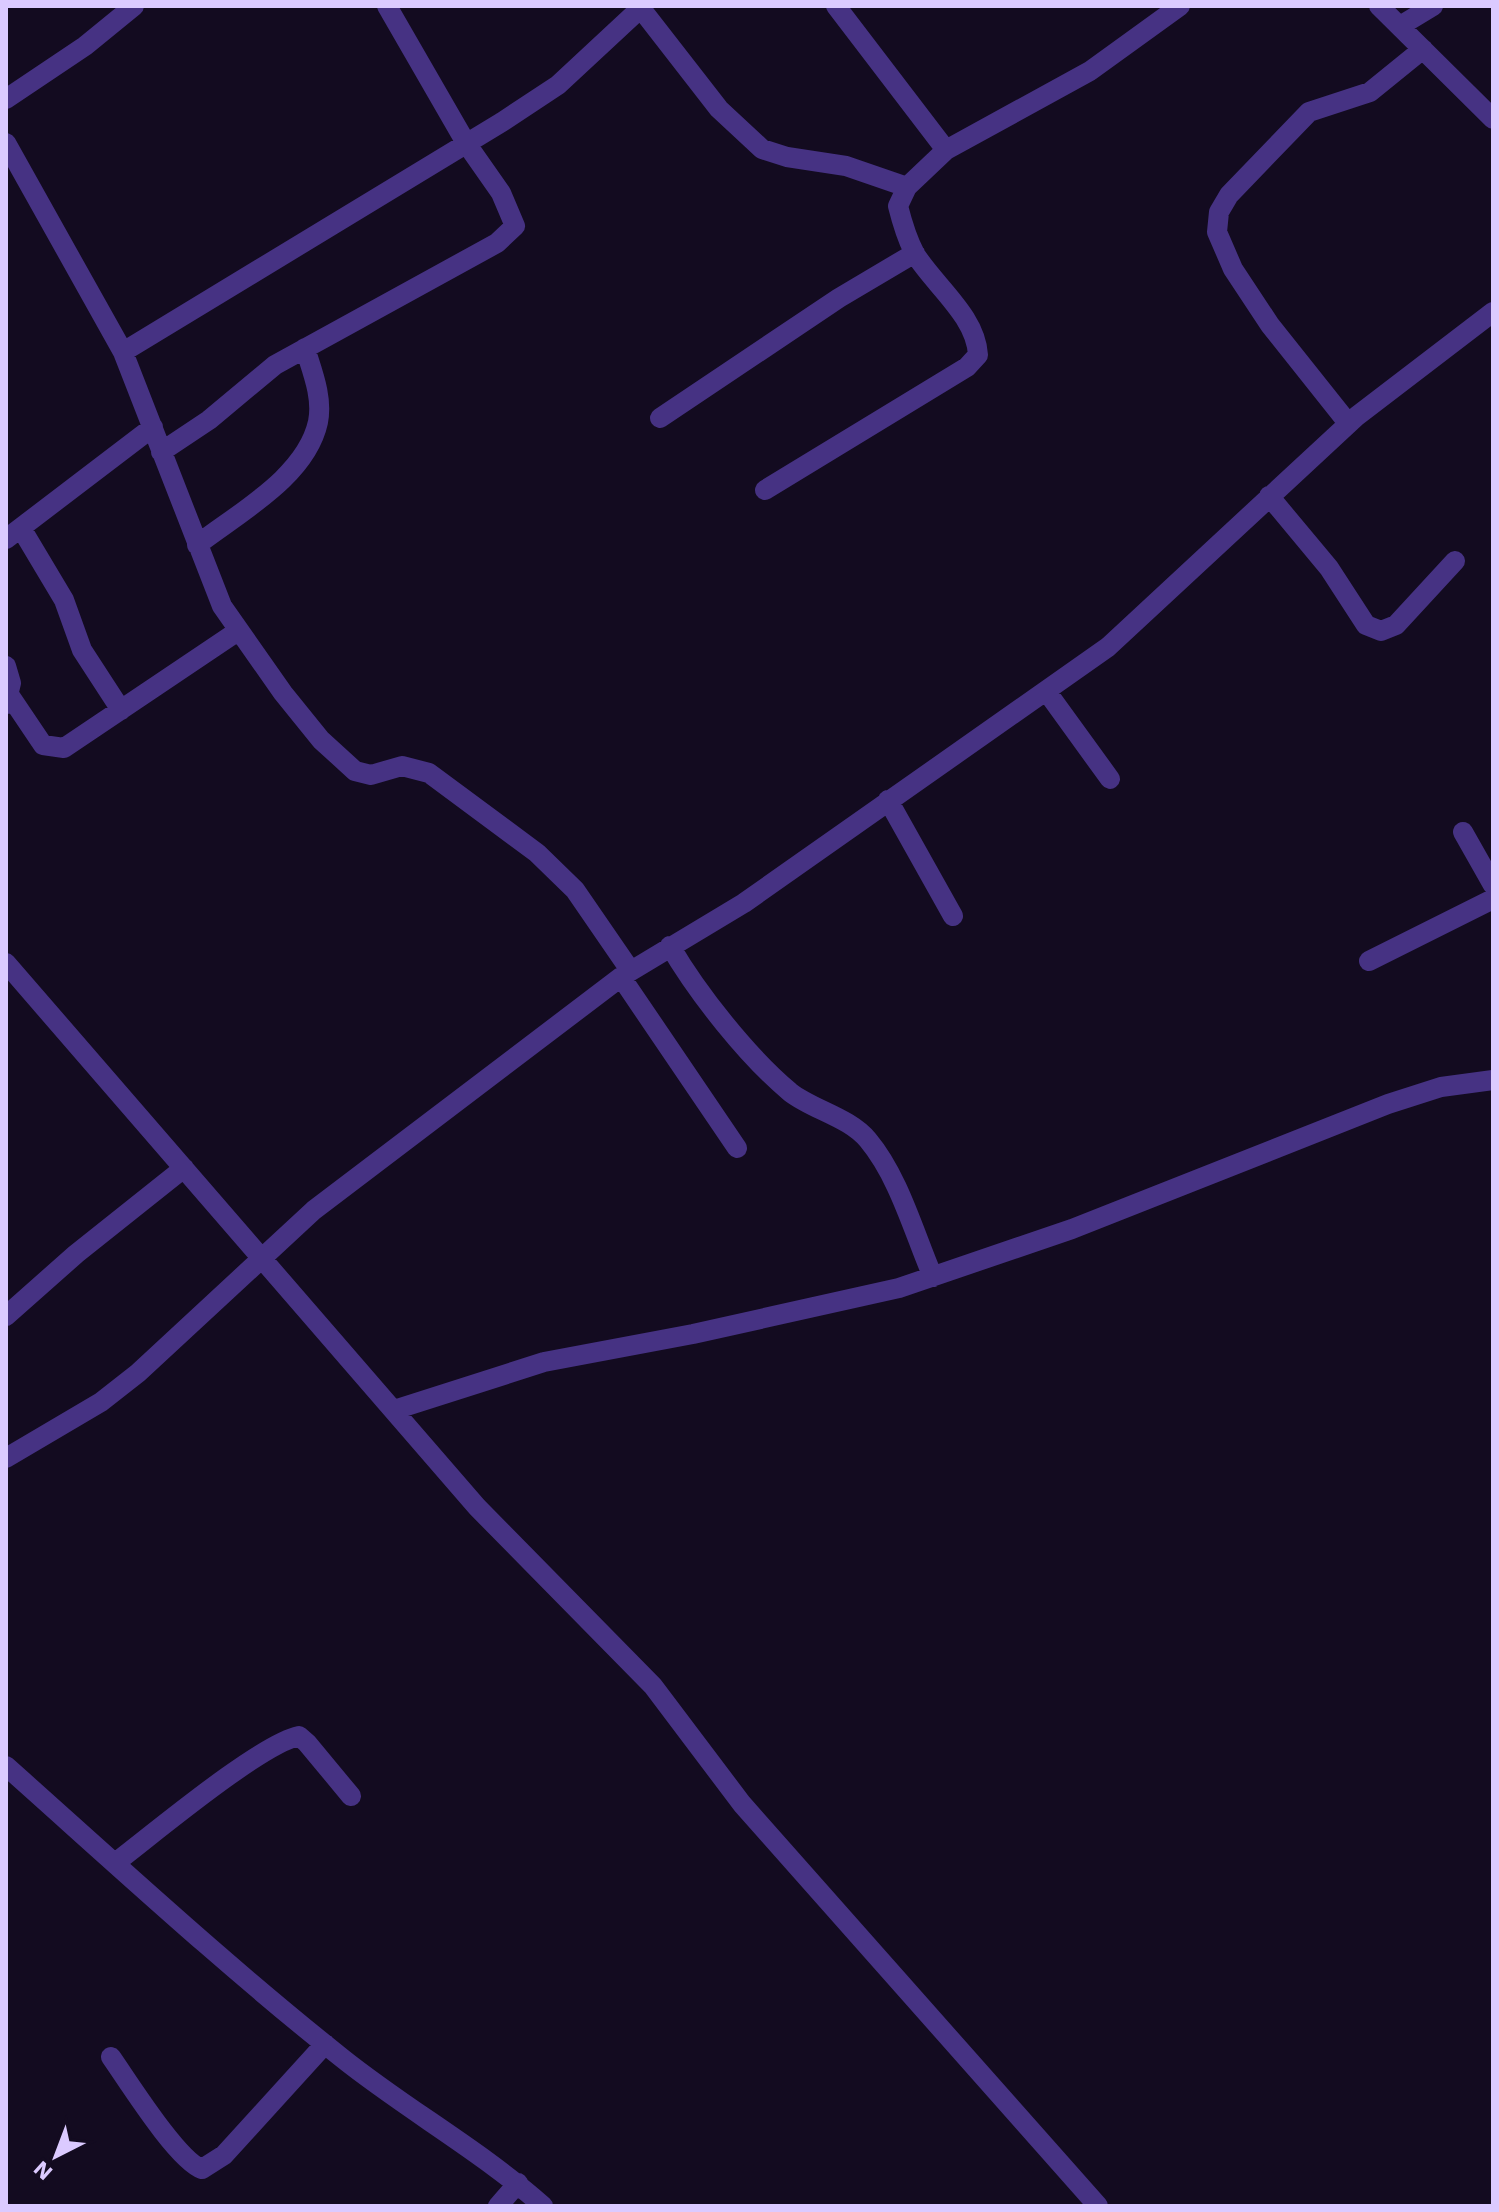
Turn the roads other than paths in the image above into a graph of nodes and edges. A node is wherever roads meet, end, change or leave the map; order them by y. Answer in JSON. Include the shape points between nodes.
{"nodes":[{"id":1,"x":134,"y":6,"type":"edge"},
{"id":2,"x":387,"y":6,"type":"edge"},
{"id":3,"x":836,"y":6,"type":"edge"},
{"id":4,"x":1180,"y":6,"type":"edge"},
{"id":5,"x":1379,"y":6,"type":"edge"},
{"id":6,"x":1433,"y":6,"type":"edge"},
{"id":7,"x":641,"y":7,"type":"edge"},
{"id":8,"x":1400,"y":26,"type":"junction"},
{"id":9,"x":1423,"y":49,"type":"junction"},
{"id":10,"x":6,"y":99,"type":"edge"},
{"id":11,"x":1493,"y":119,"type":"edge"},
{"id":12,"x":6,"y":143,"type":"edge"},
{"id":13,"x":466,"y":143,"type":"junction"},
{"id":14,"x":946,"y":150,"type":"junction"},
{"id":15,"x":907,"y":187,"type":"junction"},
{"id":16,"x":915,"y":253,"type":"junction"},
{"id":17,"x":1493,"y":312,"type":"edge"},
{"id":18,"x":305,"y":348,"type":"junction"},
{"id":19,"x":123,"y":352,"type":"junction"},
{"id":20,"x":660,"y":418,"type":"dead end"},
{"id":21,"x":1348,"y":423,"type":"junction"},
{"id":22,"x":153,"y":427,"type":"junction"},
{"id":23,"x":161,"y":452,"type":"junction"},
{"id":24,"x":765,"y":490,"type":"dead end"},
{"id":25,"x":1269,"y":496,"type":"junction"},
{"id":26,"x":13,"y":533,"type":"edge"},
{"id":27,"x":197,"y":545,"type":"junction"},
{"id":28,"x":1455,"y":561,"type":"dead end"},
{"id":29,"x":238,"y":631,"type":"junction"},
{"id":30,"x":6,"y":666,"type":"edge"},
{"id":31,"x":1047,"y":692,"type":"junction"},
{"id":32,"x":8,"y":700,"type":"edge"},
{"id":33,"x":121,"y":710,"type":"junction"},
{"id":34,"x":1110,"y":779,"type":"dead end"},
{"id":35,"x":888,"y":800,"type":"junction"},
{"id":36,"x":1463,"y":832,"type":"dead end"},
{"id":37,"x":1493,"y":885,"type":"edge"},
{"id":38,"x":1493,"y":899,"type":"edge"},
{"id":39,"x":953,"y":916,"type":"dead end"},
{"id":40,"x":670,"y":946,"type":"junction"},
{"id":41,"x":1369,"y":961,"type":"dead end"},
{"id":42,"x":6,"y":963,"type":"edge"},
{"id":43,"x":625,"y":974,"type":"junction"},
{"id":44,"x":1493,"y":1080,"type":"edge"},
{"id":45,"x":737,"y":1148,"type":"dead end"},
{"id":46,"x":184,"y":1168,"type":"junction"},
{"id":47,"x":261,"y":1258,"type":"junction"},
{"id":48,"x":933,"y":1277,"type":"junction"},
{"id":49,"x":6,"y":1316,"type":"edge"},
{"id":50,"x":394,"y":1410,"type":"junction"},
{"id":51,"x":6,"y":1458,"type":"edge"},
{"id":52,"x":6,"y":1766,"type":"edge"},
{"id":53,"x":351,"y":1796,"type":"dead end"},
{"id":54,"x":115,"y":1863,"type":"junction"},
{"id":55,"x":325,"y":2044,"type":"junction"},
{"id":56,"x":111,"y":2057,"type":"dead end"},
{"id":57,"x":518,"y":2183,"type":"junction"},
{"id":58,"x":498,"y":2206,"type":"edge"},
{"id":59,"x":543,"y":2206,"type":"edge"},
{"id":60,"x":1098,"y":2206,"type":"edge"}],
"edges":[{"from":1,"to":10,"type":"street"},
{"from":2,"to":13,"type":"street"},
{"from":3,"to":14,"type":"street"},
{"from":4,"to":14,"type":"street","via":[[1090,71]]},
{"from":5,"to":8,"type":"street"},
{"from":6,"to":8,"type":"street"},
{"from":7,"to":13,"type":"street","via":[[558,85]]},
{"from":7,"to":15,"type":"street","via":[[719,109],[762,149],[857,168]]},
{"from":8,"to":9,"type":"street"},
{"from":9,"to":11,"type":"street"},
{"from":9,"to":21,"type":"street","via":[[1370,92],[1309,112],[1219,212],[1217,232],[1233,269]]},
{"from":12,"to":19,"type":"street"},
{"from":13,"to":18,"type":"street","via":[[511,212],[515,226],[508,235]]},
{"from":13,"to":19,"type":"street"},
{"from":14,"to":15,"type":"street"},
{"from":15,"to":16,"type":"street","via":[[898,206]]},
{"from":16,"to":20,"type":"street"},
{"from":16,"to":24,"type":"street","via":[[970,327],[978,355],[967,367]]},
{"from":17,"to":21,"type":"street"},
{"from":18,"to":23,"type":"street","via":[[262,373],[209,420]]},
{"from":18,"to":27,"type":"street","via":[[319,403],[318,422],[303,454],[272,487]]},
{"from":19,"to":22,"type":"street"},
{"from":21,"to":25,"type":"street"},
{"from":22,"to":23,"type":"street"},
{"from":22,"to":26,"type":"street"},
{"from":23,"to":27,"type":"street"},
{"from":25,"to":28,"type":"street","via":[[1329,568],[1366,625],[1381,631],[1396,625]]},
{"from":25,"to":31,"type":"street","via":[[1108,647]]},
{"from":26,"to":33,"type":"street","via":[[64,600],[82,650]]},
{"from":27,"to":29,"type":"street"},
{"from":29,"to":33,"type":"street"},
{"from":29,"to":43,"type":"street","via":[[321,740],[355,771],[371,775],[402,766],[429,773],[559,872],[594,914]]},
{"from":30,"to":32,"type":"street"},
{"from":31,"to":34,"type":"street"},
{"from":31,"to":35,"type":"street"},
{"from":32,"to":33,"type":"street","via":[[43,745],[52,749],[74,744]]},
{"from":35,"to":39,"type":"street"},
{"from":35,"to":40,"type":"street","via":[[744,903]]},
{"from":36,"to":37,"type":"street"},
{"from":38,"to":41,"type":"street"},
{"from":40,"to":43,"type":"street"},
{"from":40,"to":48,"type":"street","via":[[701,996],[776,1079],[865,1136],[886,1165]]},
{"from":42,"to":46,"type":"street"},
{"from":43,"to":45,"type":"street"},
{"from":43,"to":47,"type":"street","via":[[360,1172]]},
{"from":44,"to":48,"type":"street","via":[[1441,1087],[1388,1104],[1085,1224]]},
{"from":46,"to":47,"type":"street"},
{"from":46,"to":49,"type":"street"},
{"from":47,"to":50,"type":"street"},
{"from":47,"to":51,"type":"street","via":[[138,1373],[101,1402]]},
{"from":48,"to":50,"type":"street","via":[[693,1334],[544,1362]]},
{"from":50,"to":60,"type":"street","via":[[477,1507],[653,1686],[742,1804]]},
{"from":52,"to":54,"type":"street"},
{"from":53,"to":54,"type":"street","via":[[307,1743],[299,1736],[289,1738]]},
{"from":54,"to":55,"type":"street","via":[[169,1915]]},
{"from":55,"to":56,"type":"street","via":[[224,2155],[202,2169],[166,2134]]},
{"from":55,"to":57,"type":"street"},
{"from":57,"to":58,"type":"street"},
{"from":57,"to":59,"type":"street"}]}
